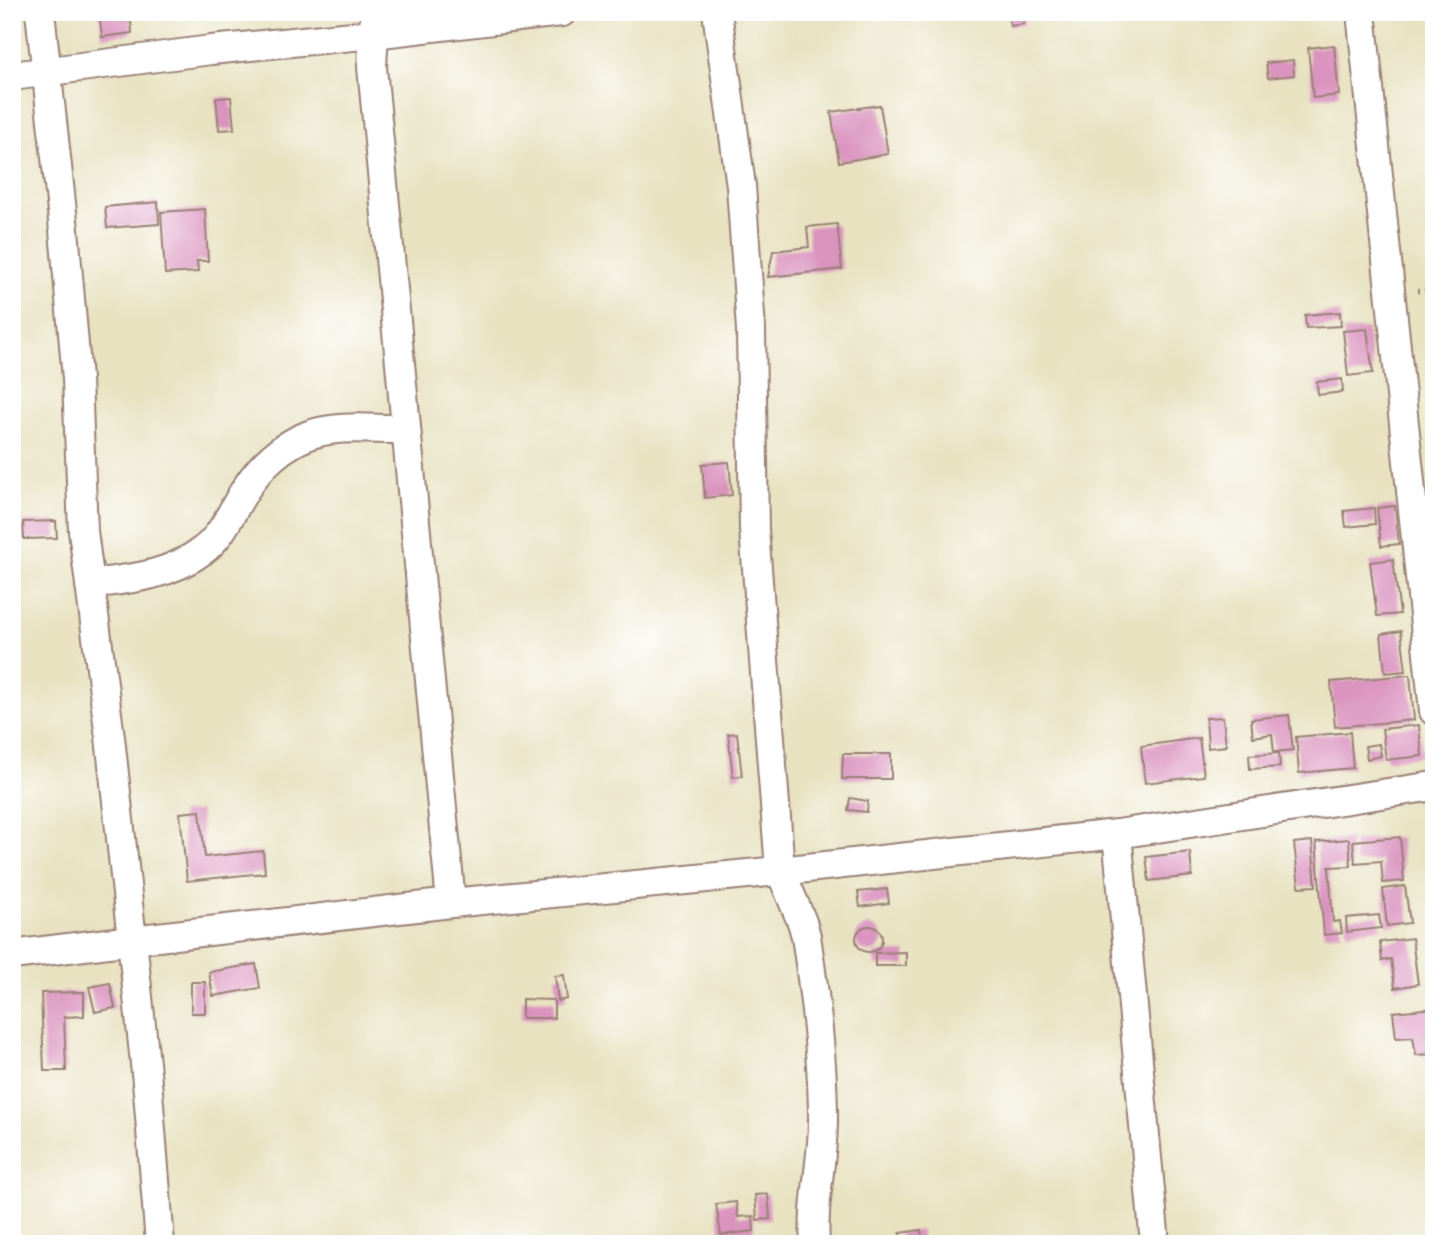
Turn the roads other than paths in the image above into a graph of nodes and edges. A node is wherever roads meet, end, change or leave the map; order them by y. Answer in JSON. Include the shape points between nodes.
{"nodes":[{"id":1,"x":40,"y":12,"type":"edge"},
{"id":2,"x":562,"y":12,"type":"edge"},
{"id":3,"x":718,"y":12,"type":"edge"},
{"id":4,"x":1361,"y":12,"type":"edge"},
{"id":5,"x":374,"y":23,"type":"edge"},
{"id":6,"x":47,"y":72,"type":"junction"},
{"id":7,"x":12,"y":76,"type":"edge"},
{"id":8,"x":406,"y":429,"type":"junction"},
{"id":9,"x":90,"y":584,"type":"junction"},
{"id":10,"x":1434,"y":711,"type":"edge"},
{"id":11,"x":1434,"y":786,"type":"edge"},
{"id":12,"x":1117,"y":834,"type":"junction"},
{"id":13,"x":780,"y":870,"type":"junction"},
{"id":14,"x":450,"y":903,"type":"junction"},
{"id":15,"x":132,"y":940,"type":"junction"},
{"id":16,"x":12,"y":955,"type":"edge"},
{"id":17,"x":160,"y":1244,"type":"edge"},
{"id":18,"x":815,"y":1244,"type":"edge"},
{"id":19,"x":1155,"y":1244,"type":"edge"}],
"edges":[{"from":1,"to":6,"type":"street"},
{"from":2,"to":5,"type":"street"},
{"from":3,"to":13,"type":"street","via":[[742,199],[751,330],[755,543]]},
{"from":4,"to":10,"type":"street"},
{"from":5,"to":6,"type":"street"},
{"from":5,"to":8,"type":"street","via":[[372,67]]},
{"from":6,"to":7,"type":"street"},
{"from":6,"to":9,"type":"street","via":[[77,379],[83,531]]},
{"from":8,"to":9,"type":"street","via":[[330,430],[284,447],[265,463],[204,550],[175,567],[142,577]]},
{"from":8,"to":14,"type":"street"},
{"from":9,"to":15,"type":"street"},
{"from":11,"to":12,"type":"street"},
{"from":12,"to":13,"type":"street"},
{"from":12,"to":19,"type":"street"},
{"from":13,"to":14,"type":"street"},
{"from":13,"to":18,"type":"street","via":[[806,936],[821,1066],[823,1120]]},
{"from":14,"to":15,"type":"street"},
{"from":15,"to":16,"type":"street"},
{"from":15,"to":17,"type":"street"}]}
